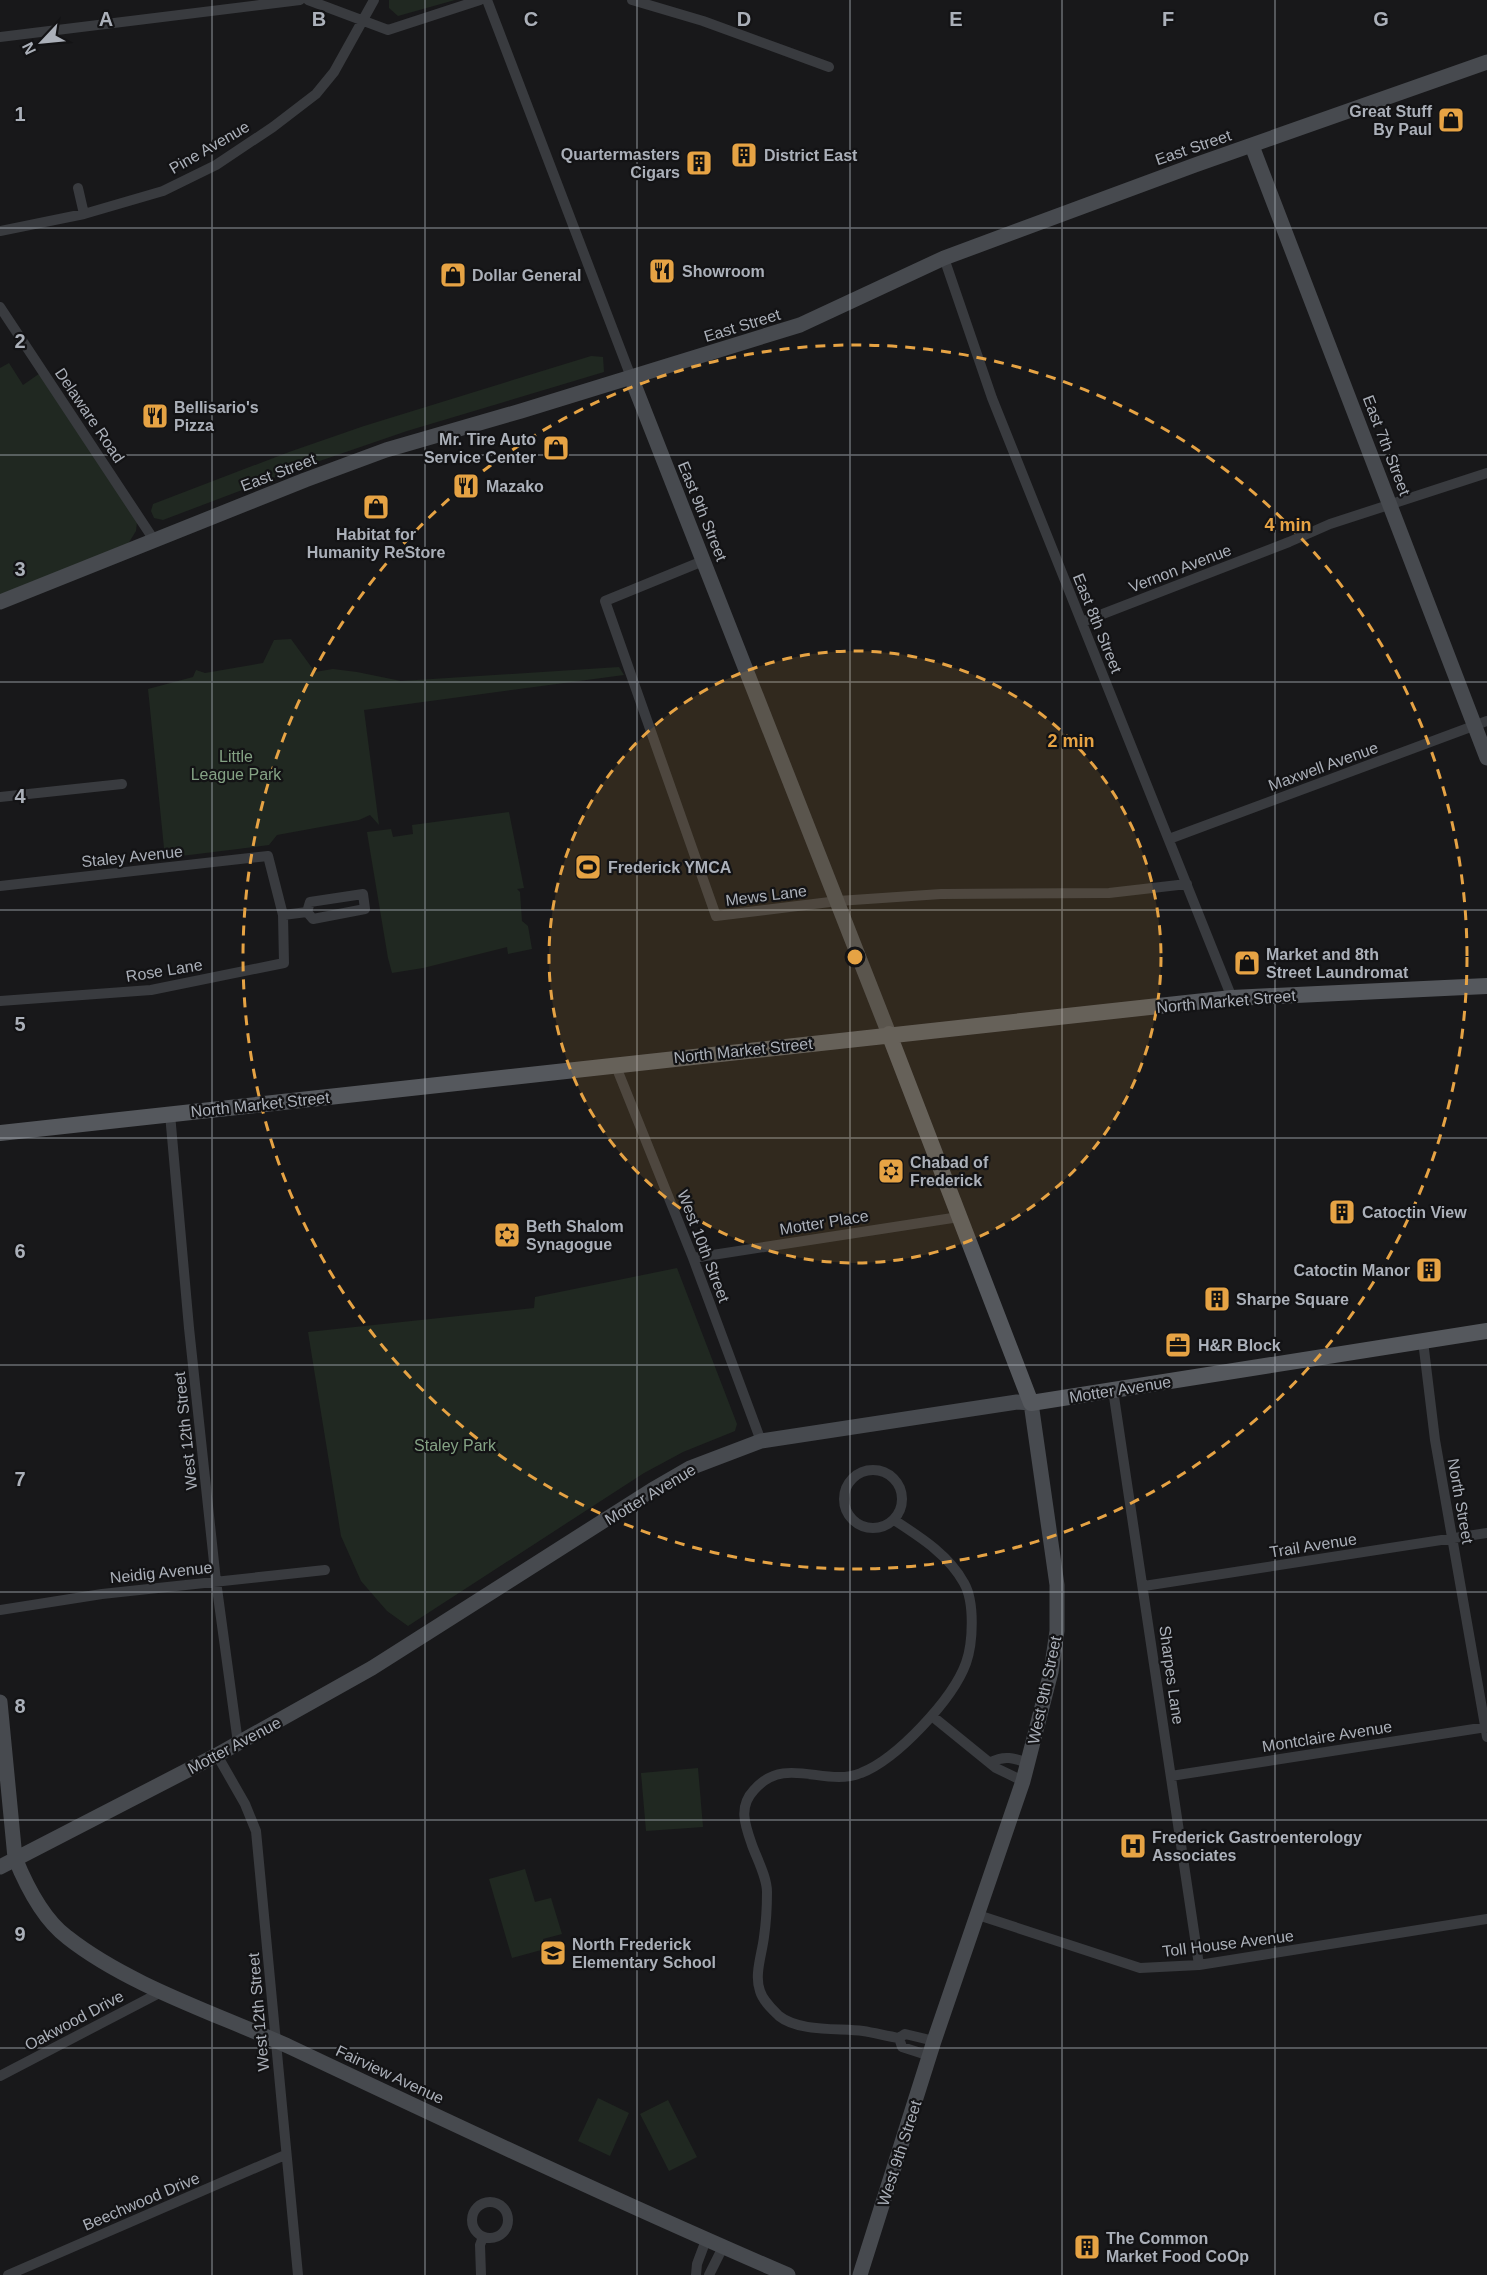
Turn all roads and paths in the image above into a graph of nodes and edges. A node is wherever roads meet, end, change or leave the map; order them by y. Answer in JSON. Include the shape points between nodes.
{"nodes":[{"id":1,"x":300,"y":0,"type":"edge"},
{"id":2,"x":308,"y":0,"type":"edge"},
{"id":3,"x":374,"y":0,"type":"edge"},
{"id":4,"x":480,"y":0,"type":"edge"},
{"id":5,"x":487,"y":0,"type":"edge"},
{"id":6,"x":632,"y":0,"type":"edge"},
{"id":7,"x":362,"y":20,"type":"junction"},
{"id":8,"x":0,"y":37,"type":"edge"},
{"id":9,"x":1487,"y":62,"type":"edge"},
{"id":10,"x":830,"y":66,"type":"dead end"},
{"id":11,"x":1252,"y":146,"type":"junction"},
{"id":12,"x":78,"y":188,"type":"dead end"},
{"id":13,"x":84,"y":214,"type":"junction"},
{"id":14,"x":0,"y":231,"type":"edge"},
{"id":15,"x":944,"y":258,"type":"junction"},
{"id":16,"x":0,"y":307,"type":"edge"},
{"id":17,"x":631,"y":377,"type":"junction"},
{"id":18,"x":1487,"y":473,"type":"edge"},
{"id":19,"x":1390,"y":505,"type":"junction"},
{"id":20,"x":154,"y":540,"type":"junction"},
{"id":21,"x":703,"y":561,"type":"junction"},
{"id":22,"x":0,"y":602,"type":"edge"},
{"id":23,"x":1082,"y":622,"type":"junction"},
{"id":24,"x":1481,"y":723,"type":"edge"},
{"id":25,"x":1487,"y":758,"type":"edge"},
{"id":26,"x":122,"y":784,"type":"dead end"},
{"id":27,"x":0,"y":797,"type":"edge"},
{"id":28,"x":1169,"y":839,"type":"junction"},
{"id":29,"x":1187,"y":884,"type":"junction"},
{"id":30,"x":0,"y":886,"type":"edge"},
{"id":31,"x":838,"y":902,"type":"junction"},
{"id":32,"x":307,"y":912,"type":"junction"},
{"id":33,"x":283,"y":915,"type":"junction"},
{"id":34,"x":1487,"y":986,"type":"edge"},
{"id":35,"x":1232,"y":998,"type":"junction"},
{"id":36,"x":0,"y":1001,"type":"edge"},
{"id":37,"x":890,"y":1034,"type":"junction"},
{"id":38,"x":615,"y":1064,"type":"junction"},
{"id":39,"x":170,"y":1114,"type":"junction"},
{"id":40,"x":0,"y":1133,"type":"edge"},
{"id":41,"x":959,"y":1217,"type":"junction"},
{"id":42,"x":693,"y":1258,"type":"junction"},
{"id":43,"x":1487,"y":1331,"type":"edge"},
{"id":44,"x":1423,"y":1341,"type":"junction"},
{"id":45,"x":1113,"y":1390,"type":"junction"},
{"id":46,"x":1030,"y":1403,"type":"junction"},
{"id":47,"x":761,"y":1441,"type":"junction"},
{"id":48,"x":894,"y":1520,"type":"junction"},
{"id":49,"x":1487,"y":1533,"type":"edge"},
{"id":50,"x":1453,"y":1539,"type":"junction"},
{"id":51,"x":325,"y":1570,"type":"dead end"},
{"id":52,"x":216,"y":1581,"type":"junction"},
{"id":53,"x":1144,"y":1586,"type":"junction"},
{"id":54,"x":0,"y":1610,"type":"edge"},
{"id":55,"x":0,"y":1702,"type":"edge"},
{"id":56,"x":932,"y":1716,"type":"junction"},
{"id":57,"x":1486,"y":1730,"type":"edge"},
{"id":58,"x":238,"y":1743,"type":"junction"},
{"id":59,"x":217,"y":1755,"type":"junction"},
{"id":60,"x":991,"y":1762,"type":"junction"},
{"id":61,"x":1028,"y":1763,"type":"junction"},
{"id":62,"x":1171,"y":1776,"type":"junction"},
{"id":63,"x":1023,"y":1781,"type":"junction"},
{"id":64,"x":15,"y":1858,"type":"junction"},
{"id":65,"x":0,"y":1867,"type":"edge"},
{"id":66,"x":978,"y":1915,"type":"junction"},
{"id":67,"x":1487,"y":1919,"type":"edge"},
{"id":68,"x":1199,"y":1965,"type":"junction"},
{"id":69,"x":163,"y":1991,"type":"junction"},
{"id":70,"x":277,"y":2042,"type":"junction"},
{"id":71,"x":932,"y":2049,"type":"junction"},
{"id":72,"x":0,"y":2076,"type":"edge"},
{"id":73,"x":285,"y":2155,"type":"junction"},
{"id":74,"x":483,"y":2237,"type":"dead end"},
{"id":75,"x":706,"y":2240,"type":"junction"},
{"id":76,"x":723,"y":2247,"type":"junction"},
{"id":77,"x":8,"y":2275,"type":"edge"},
{"id":78,"x":298,"y":2275,"type":"edge"},
{"id":79,"x":481,"y":2275,"type":"edge"},
{"id":80,"x":696,"y":2275,"type":"edge"},
{"id":81,"x":709,"y":2275,"type":"edge"},
{"id":82,"x":788,"y":2275,"type":"edge"},
{"id":83,"x":860,"y":2275,"type":"edge"}],
"edges":[{"from":1,"to":8,"type":"street"},
{"from":2,"to":7,"type":"street"},
{"from":3,"to":7,"type":"street","name":"Pine Avenue"},
{"from":4,"to":7,"type":"street","via":[[388,30]]},
{"from":5,"to":17,"type":"street","name":"East 9th Street"},
{"from":6,"to":10,"type":"street"},
{"from":7,"to":13,"type":"street","name":"Pine Avenue","via":[[334,72],[316,94],[273,127],[216,165],[163,190]]},
{"from":9,"to":11,"type":"main road","name":"East Street"},
{"from":11,"to":15,"type":"main road","name":"East Street"},
{"from":11,"to":19,"type":"main road","name":"East 7th Street"},
{"from":12,"to":13,"type":"street"},
{"from":13,"to":14,"type":"street","name":"Pine Avenue"},
{"from":15,"to":17,"type":"main road","name":"East Street","via":[[800,325]]},
{"from":15,"to":23,"type":"street","name":"East 8th Street","via":[[992,398]]},
{"from":16,"to":20,"type":"street","name":"Delaware Road"},
{"from":17,"to":20,"type":"main road","name":"East Street","via":[[386,450]]},
{"from":17,"to":21,"type":"main road","name":"East 9th Street"},
{"from":18,"to":19,"type":"street","name":"Vernon Avenue"},
{"from":19,"to":23,"type":"street","name":"Vernon Avenue","via":[[1330,524]]},
{"from":19,"to":24,"type":"main road","name":"East 7th Street"},
{"from":20,"to":22,"type":"main road","name":"East Street"},
{"from":21,"to":31,"type":"main road","name":"East 9th Street"},
{"from":21,"to":31,"type":"street","name":"Mews Lane","via":[[604,601],[716,916]]},
{"from":23,"to":28,"type":"street","name":"East 8th Street"},
{"from":24,"to":25,"type":"main road","name":"East 7th Street"},
{"from":24,"to":28,"type":"street","name":"Maxwell Avenue"},
{"from":26,"to":27,"type":"street"},
{"from":28,"to":29,"type":"street","name":"East 8th Street"},
{"from":29,"to":31,"type":"street","name":"Mews Lane","via":[[1109,893],[941,894]]},
{"from":29,"to":35,"type":"street","name":"East 8th Street"},
{"from":30,"to":33,"type":"street","name":"Staley Avenue","via":[[268,856]]},
{"from":31,"to":37,"type":"main road","name":"East 9th Street"},
{"from":32,"to":32,"type":"street","via":[[312,919],[365,909],[363,894],[310,902]]},
{"from":32,"to":33,"type":"street"},
{"from":33,"to":36,"type":"street","name":"Rose Lane","via":[[284,963],[151,990]]},
{"from":34,"to":35,"type":"main road","name":"North Market Street"},
{"from":35,"to":37,"type":"main road","name":"North Market Street"},
{"from":37,"to":38,"type":"main road","name":"North Market Street"},
{"from":37,"to":41,"type":"main road","name":"West 9th Street"},
{"from":38,"to":39,"type":"main road","name":"North Market Street"},
{"from":38,"to":42,"type":"street","name":"West 10th Street"},
{"from":39,"to":40,"type":"main road","name":"North Market Street"},
{"from":39,"to":52,"type":"street","name":"West 12th Street"},
{"from":41,"to":42,"type":"street","name":"Motter Place"},
{"from":41,"to":46,"type":"main road","name":"West 9th Street"},
{"from":42,"to":47,"type":"street","name":"West 10th Street"},
{"from":43,"to":44,"type":"main road","name":"Motter Avenue"},
{"from":44,"to":45,"type":"main road","name":"Motter Avenue"},
{"from":44,"to":50,"type":"street","name":"North Street"},
{"from":45,"to":46,"type":"main road","name":"Motter Avenue"},
{"from":45,"to":53,"type":"street","name":"Sharpes Lane"},
{"from":46,"to":47,"type":"main road","name":"Motter Avenue"},
{"from":46,"to":61,"type":"main road","name":"West 9th Street","via":[[1057,1585],[1057,1630],[1051,1672]]},
{"from":47,"to":58,"type":"main road","name":"Motter Avenue","via":[[690,1468],[398,1653]]},
{"from":48,"to":48,"type":"street","via":[[903,1502],[898,1483],[882,1471],[863,1472],[854,1477],[844,1502],[852,1519],[860,1525],[878,1528]]},
{"from":48,"to":56,"type":"street","via":[[930,1543],[964,1583],[969,1598],[972,1637],[966,1664]]},
{"from":49,"to":50,"type":"street","name":"Trail Avenue"},
{"from":50,"to":53,"type":"street","name":"Trail Avenue"},
{"from":50,"to":57,"type":"street","name":"North Street"},
{"from":51,"to":52,"type":"street","name":"Neidig Avenue"},
{"from":52,"to":54,"type":"street","name":"Neidig Avenue"},
{"from":52,"to":58,"type":"street","name":"West 12th Street"},
{"from":53,"to":62,"type":"street","name":"Sharpes Lane"},
{"from":55,"to":64,"type":"main road","name":"Fairview Avenue"},
{"from":56,"to":60,"type":"street"},
{"from":56,"to":71,"type":"street","via":[[892,1754],[864,1772],[841,1778],[795,1772],[766,1779],[744,1805],[746,1825],[768,1889],[758,1981],[764,1999],[782,2018],[808,2027],[899,2038],[905,2034]]},
{"from":57,"to":62,"type":"street","name":"Montclaire Avenue"},
{"from":58,"to":59,"type":"main road","name":"Motter Avenue"},
{"from":59,"to":64,"type":"main road","name":"Motter Avenue"},
{"from":59,"to":70,"type":"street","name":"West 12th Street","via":[[256,1832]]},
{"from":60,"to":61,"type":"street","via":[[1011,1757]]},
{"from":60,"to":63,"type":"street","via":[[1005,1774]]},
{"from":61,"to":63,"type":"main road","name":"West 9th Street"},
{"from":62,"to":68,"type":"street","name":"Sharpes Lane"},
{"from":63,"to":66,"type":"main road","name":"West 9th Street"},
{"from":64,"to":65,"type":"main road","name":"Motter Avenue"},
{"from":64,"to":69,"type":"main road","name":"Fairview Avenue","via":[[39,1905],[65,1936],[106,1964]]},
{"from":66,"to":68,"type":"street","name":"Toll House Avenue","via":[[1140,1968]]},
{"from":66,"to":71,"type":"main road","name":"West 9th Street"},
{"from":67,"to":68,"type":"street","name":"Toll House Avenue"},
{"from":69,"to":70,"type":"main road","name":"Fairview Avenue"},
{"from":69,"to":72,"type":"street","name":"Oakwood Drive"},
{"from":70,"to":73,"type":"street","name":"West 12th Street"},
{"from":70,"to":75,"type":"main road","name":"Fairview Avenue"},
{"from":71,"to":83,"type":"main road","name":"West 9th Street"},
{"from":73,"to":77,"type":"street","name":"Beechwood Drive"},
{"from":73,"to":78,"type":"street","name":"West 12th Street"},
{"from":74,"to":79,"type":"street"},
{"from":75,"to":76,"type":"main road","name":"Fairview Avenue"},
{"from":75,"to":80,"type":"street"},
{"from":76,"to":81,"type":"street"},
{"from":76,"to":82,"type":"main road","name":"Fairview Avenue"}]}
